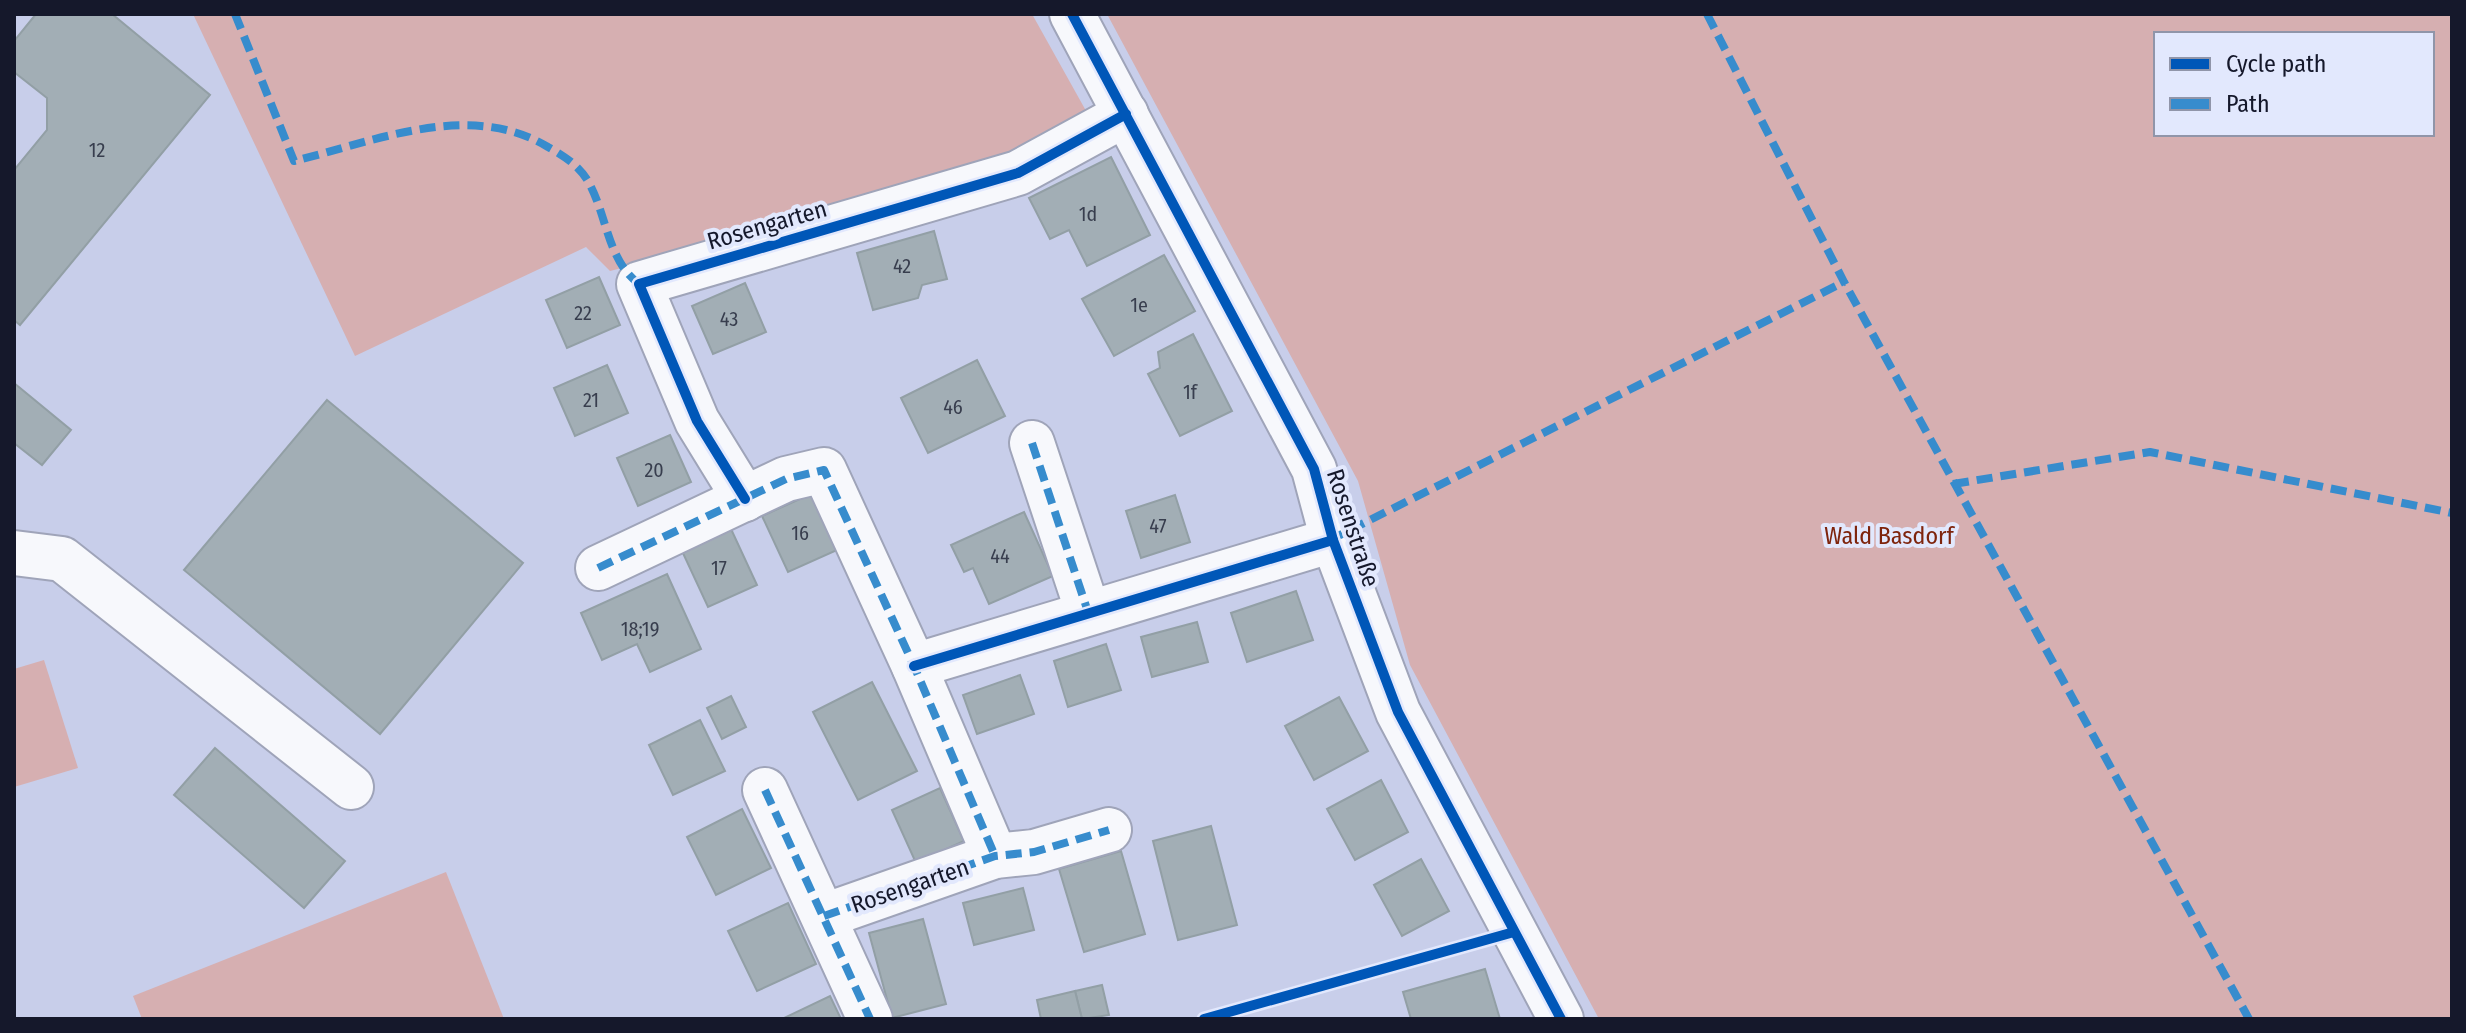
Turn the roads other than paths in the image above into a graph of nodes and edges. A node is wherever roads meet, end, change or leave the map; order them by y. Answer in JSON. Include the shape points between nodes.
{"nodes":[{"id":1,"x":1072,"y":14,"type":"edge"},
{"id":2,"x":1126,"y":114,"type":"junction"},
{"id":3,"x":1032,"y":443,"type":"dead end"},
{"id":4,"x":745,"y":499,"type":"junction"},
{"id":5,"x":1333,"y":540,"type":"junction"},
{"id":6,"x":14,"y":553,"type":"edge"},
{"id":7,"x":598,"y":568,"type":"dead end"},
{"id":8,"x":1088,"y":612,"type":"junction"},
{"id":9,"x":914,"y":666,"type":"junction"},
{"id":10,"x":351,"y":787,"type":"dead end"},
{"id":11,"x":765,"y":790,"type":"dead end"},
{"id":12,"x":1109,"y":830,"type":"dead end"},
{"id":13,"x":995,"y":856,"type":"junction"},
{"id":14,"x":824,"y":916,"type":"junction"},
{"id":15,"x":870,"y":1019,"type":"edge"},
{"id":16,"x":1561,"y":1019,"type":"edge"}],
"edges":[{"from":1,"to":2,"type":"street","name":"Rosenstraße"},
{"from":2,"to":4,"type":"street","name":"Rosengarten","via":[[1018,173],[639,284],[697,421]]},
{"from":2,"to":5,"type":"street","name":"Rosenstraße","via":[[1314,469]]},
{"from":3,"to":8,"type":"street"},
{"from":4,"to":7,"type":"street","name":"Rosengarten"},
{"from":4,"to":9,"type":"street","name":"Rosengarten","via":[[786,479],[824,470]]},
{"from":5,"to":8,"type":"street"},
{"from":5,"to":16,"type":"street","name":"Rosenstraße","via":[[1398,712]]},
{"from":6,"to":10,"type":"street","via":[[62,559]]},
{"from":8,"to":9,"type":"street"},
{"from":9,"to":13,"type":"street","name":"Rosengarten"},
{"from":11,"to":14,"type":"street","name":"Rosengarten"},
{"from":12,"to":13,"type":"street","name":"Rosengarten","via":[[1034,852]]},
{"from":13,"to":14,"type":"street","name":"Rosengarten"},
{"from":14,"to":15,"type":"street","name":"Rosengarten"}]}
